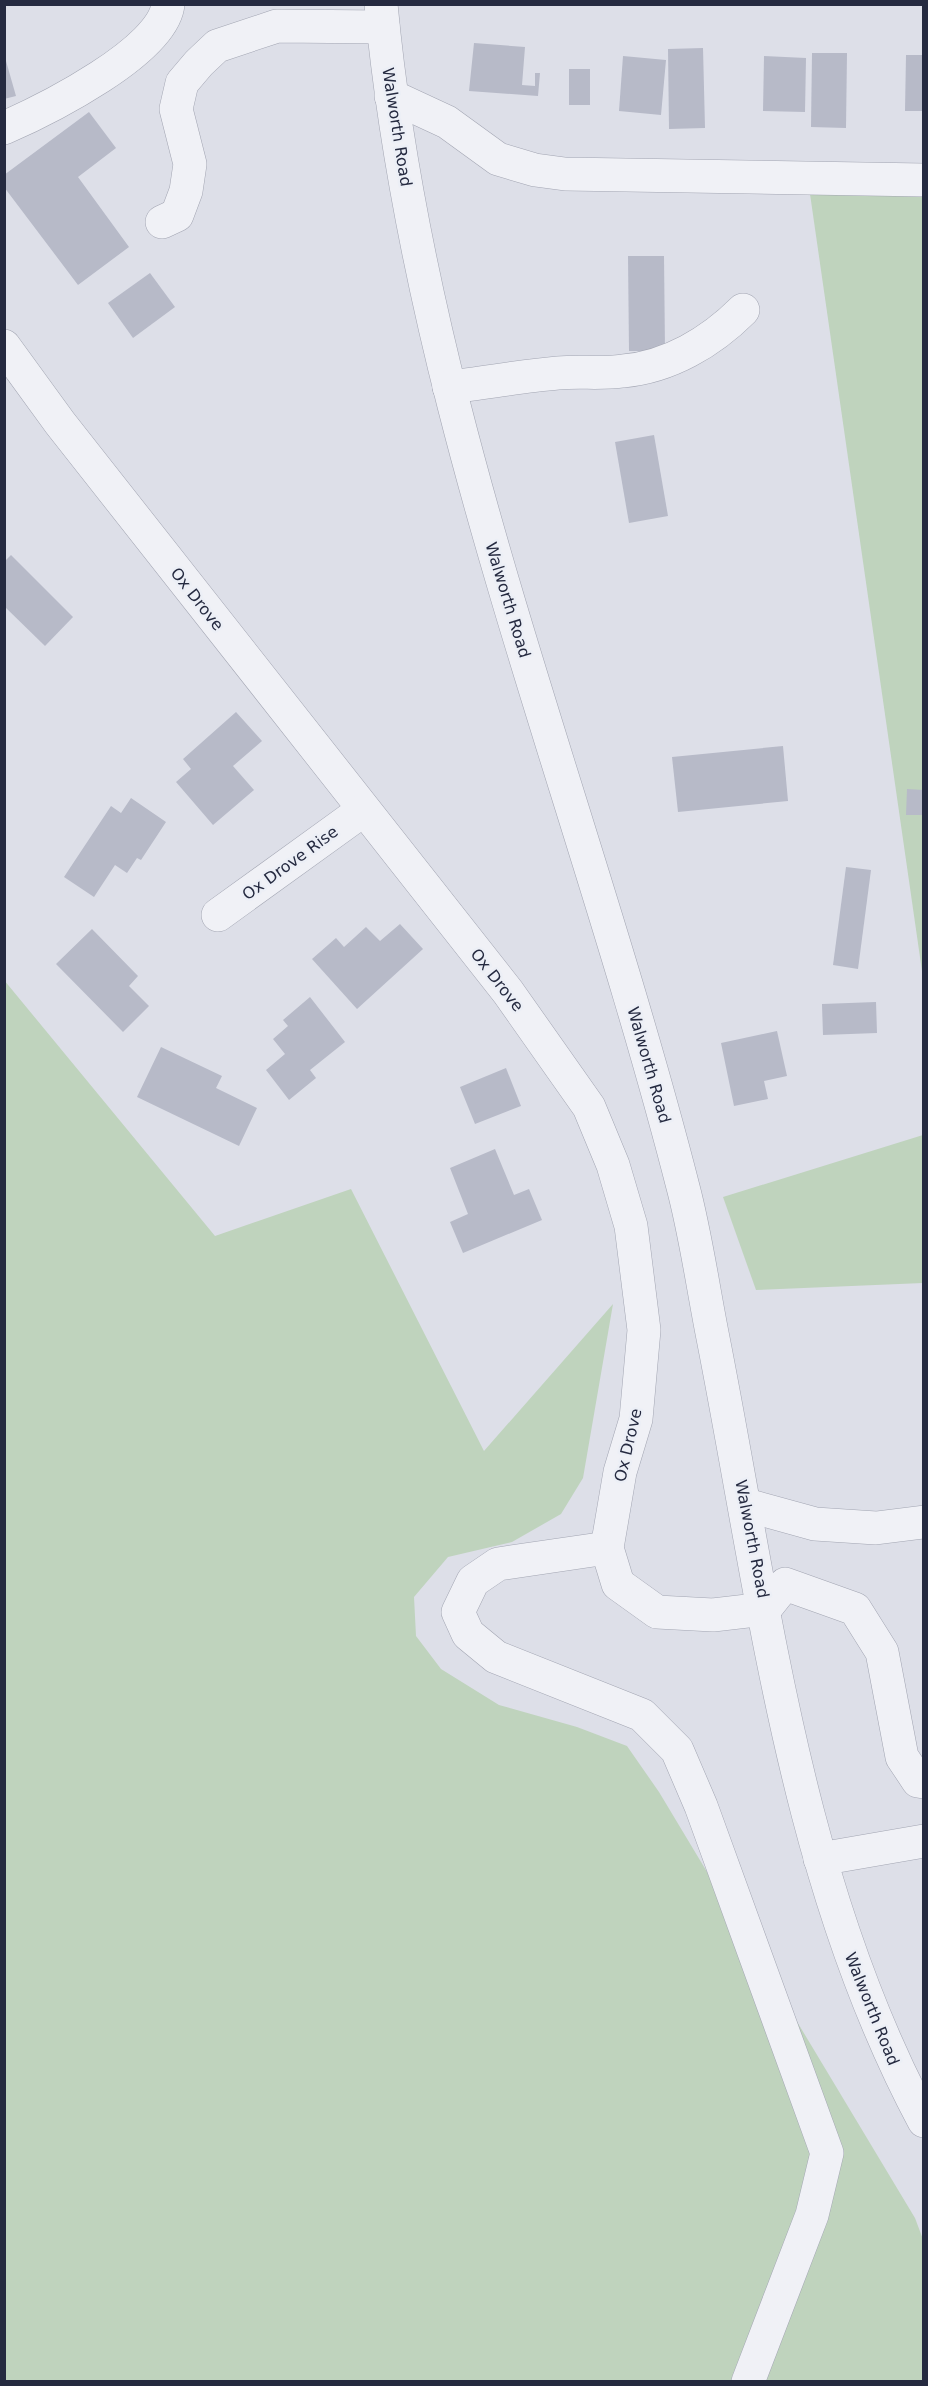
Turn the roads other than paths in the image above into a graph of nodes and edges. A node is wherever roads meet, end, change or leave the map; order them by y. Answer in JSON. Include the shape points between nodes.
{"nodes":[{"id":1,"x":168,"y":4,"type":"edge"},
{"id":2,"x":382,"y":16,"type":"edge"},
{"id":3,"x":391,"y":96,"type":"junction"},
{"id":4,"x":4,"y":128,"type":"edge"},
{"id":5,"x":924,"y":180,"type":"edge"},
{"id":6,"x":162,"y":222,"type":"dead end"},
{"id":7,"x":743,"y":310,"type":"dead end"},
{"id":8,"x":4,"y":346,"type":"edge"},
{"id":9,"x":449,"y":387,"type":"junction"},
{"id":10,"x":362,"y":811,"type":"junction"},
{"id":11,"x":218,"y":915,"type":"dead end"},
{"id":12,"x":746,"y":1505,"type":"junction"},
{"id":13,"x":924,"y":1522,"type":"edge"},
{"id":14,"x":607,"y":1548,"type":"junction"},
{"id":15,"x":765,"y":1609,"type":"junction"},
{"id":16,"x":924,"y":1782,"type":"edge"},
{"id":17,"x":924,"y":1841,"type":"edge"},
{"id":18,"x":820,"y":1859,"type":"junction"},
{"id":19,"x":924,"y":2121,"type":"edge"},
{"id":20,"x":748,"y":2382,"type":"edge"}],
"edges":[{"from":1,"to":4,"type":"street","via":[[164,23],[145,43],[95,80]]},
{"from":2,"to":3,"type":"street","name":"Walworth Road"},
{"from":2,"to":6,"type":"street","via":[[277,26],[211,51],[182,83],[176,109],[190,164],[177,215]]},
{"from":3,"to":5,"type":"street","via":[[447,122],[498,159],[535,170]]},
{"from":3,"to":9,"type":"street","name":"Walworth Road","via":[[410,207]]},
{"from":7,"to":9,"type":"street","via":[[724,329],[687,352],[651,366]]},
{"from":8,"to":10,"type":"street","name":"Ox Drove"},
{"from":9,"to":12,"type":"street","name":"Walworth Road","via":[[496,562],[629,992],[685,1192]]},
{"from":10,"to":11,"type":"street","name":"Ox Drove Rise"},
{"from":10,"to":14,"type":"street","name":"Ox Drove","via":[[507,992],[589,1107],[613,1165],[631,1226],[644,1330],[636,1419],[620,1472]]},
{"from":12,"to":13,"type":"street","via":[[814,1524],[876,1528]]},
{"from":12,"to":15,"type":"street","name":"Walworth Road"},
{"from":14,"to":15,"type":"street","name":"Ox Drove","via":[[618,1584],[657,1612],[713,1615]]},
{"from":14,"to":20,"type":"street","via":[[498,1564],[474,1581],[458,1612],[468,1634],[496,1657],[642,1715],[677,1750],[701,1806],[827,2153],[812,2215]]},
{"from":15,"to":16,"type":"street","via":[[785,1584],[855,1610],[882,1652],[902,1757],[918,1781]]},
{"from":15,"to":18,"type":"street","name":"Walworth Road","via":[[793,1753]]},
{"from":17,"to":18,"type":"street"},
{"from":18,"to":19,"type":"street","name":"Walworth Road","via":[[866,2002]]}]}
